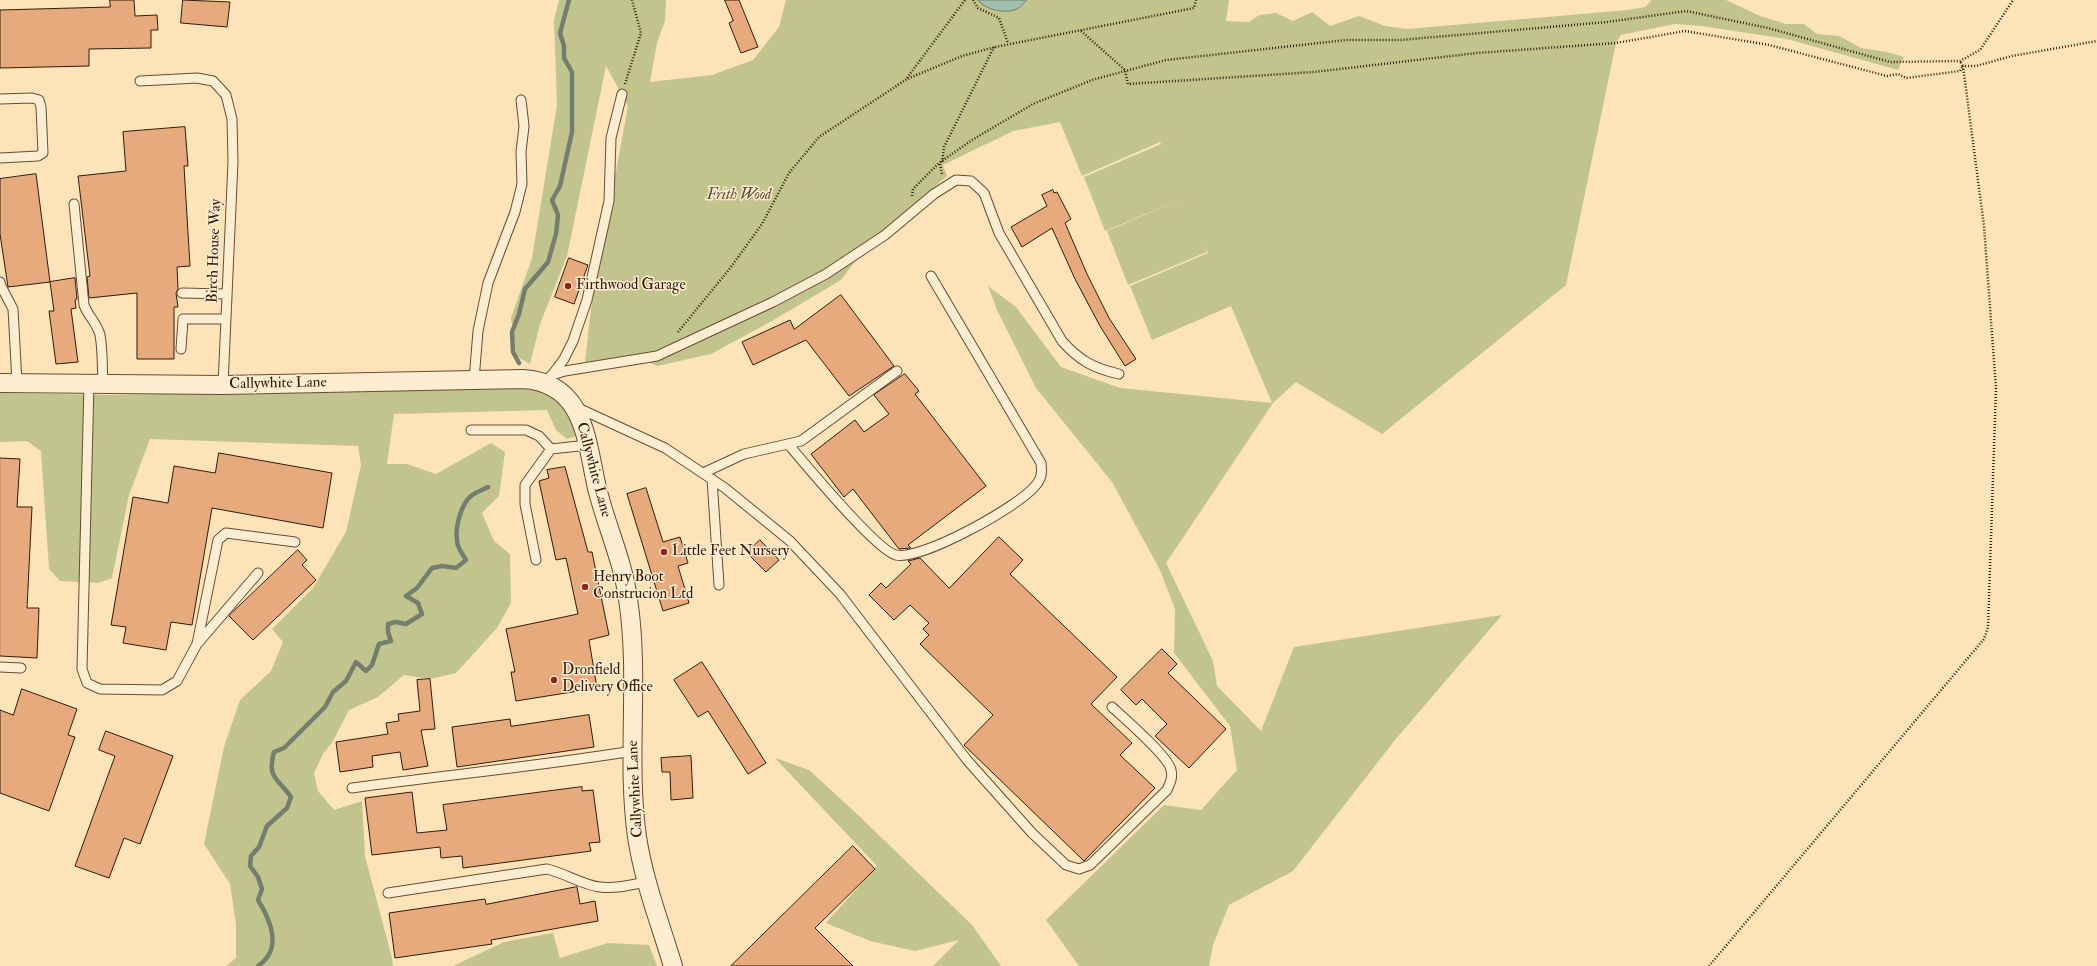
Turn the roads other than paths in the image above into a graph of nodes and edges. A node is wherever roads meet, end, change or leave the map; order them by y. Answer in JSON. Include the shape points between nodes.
{"nodes":[{"id":1,"x":140,"y":81,"type":"dead end"},
{"id":2,"x":622,"y":94,"type":"road end"},
{"id":3,"x":0,"y":99,"type":"edge"},
{"id":4,"x":521,"y":100,"type":"dead end"},
{"id":5,"x":0,"y":158,"type":"edge"},
{"id":6,"x":74,"y":204,"type":"dead end"},
{"id":7,"x":931,"y":276,"type":"dead end"},
{"id":8,"x":0,"y":282,"type":"edge"},
{"id":9,"x":182,"y":293,"type":"dead end"},
{"id":10,"x":227,"y":294,"type":"junction"},
{"id":11,"x":226,"y":320,"type":"junction"},
{"id":12,"x":181,"y":348,"type":"dead end"},
{"id":13,"x":897,"y":371,"type":"dead end"},
{"id":14,"x":1119,"y":374,"type":"dead end"},
{"id":15,"x":548,"y":378,"type":"junction"},
{"id":16,"x":474,"y":380,"type":"junction"},
{"id":17,"x":9,"y":383,"type":"edge"},
{"id":18,"x":96,"y":383,"type":"junction"},
{"id":19,"x":223,"y":385,"type":"junction"},
{"id":20,"x":575,"y":407,"type":"junction"},
{"id":21,"x":470,"y":430,"type":"dead end"},
{"id":22,"x":788,"y":444,"type":"junction"},
{"id":23,"x":588,"y":445,"type":"junction"},
{"id":24,"x":551,"y":449,"type":"junction"},
{"id":25,"x":703,"y":474,"type":"junction"},
{"id":26,"x":712,"y":479,"type":"junction"},
{"id":27,"x":295,"y":542,"type":"dead end"},
{"id":28,"x":536,"y":560,"type":"dead end"},
{"id":29,"x":258,"y":573,"type":"dead end"},
{"id":30,"x":719,"y":584,"type":"dead end"},
{"id":31,"x":197,"y":644,"type":"junction"},
{"id":32,"x":0,"y":667,"type":"edge"},
{"id":33,"x":22,"y":668,"type":"dead end"},
{"id":34,"x":1112,"y":707,"type":"dead end"},
{"id":35,"x":633,"y":751,"type":"junction"},
{"id":36,"x":352,"y":788,"type":"dead end"},
{"id":37,"x":646,"y":882,"type":"junction"},
{"id":38,"x":388,"y":893,"type":"dead end"},
{"id":39,"x":673,"y":966,"type":"edge"}],
"edges":[{"from":1,"to":10,"type":"lane","name":"Birch House Way","via":[[197,78],[213,81],[226,95],[232,119],[233,162]]},
{"from":2,"to":15,"type":"lane","via":[[611,138],[609,201],[586,300],[564,359]]},
{"from":3,"to":5,"type":"lane","via":[[39,100],[43,153],[38,156]]},
{"from":4,"to":16,"type":"lane","via":[[524,126],[521,152],[522,184],[515,212],[488,283],[478,331]]},
{"from":6,"to":18,"type":"lane","via":[[84,304],[94,319],[100,335]]},
{"from":7,"to":22,"type":"lane","via":[[1041,463],[1042,475],[1035,486],[1025,496],[984,524],[917,553],[896,555],[876,542]]},
{"from":8,"to":17,"type":"lane","via":[[13,309]]},
{"from":9,"to":10,"type":"lane"},
{"from":10,"to":11,"type":"lane","name":"Birch House Way"},
{"from":11,"to":12,"type":"lane","via":[[183,320]]},
{"from":11,"to":19,"type":"lane","name":"Birch House Way"},
{"from":13,"to":22,"type":"lane","via":[[801,441]]},
{"from":14,"to":15,"type":"lane","via":[[1097,369],[1075,356],[1062,341],[999,233],[984,193],[971,181],[956,180],[934,194],[885,235],[826,274],[657,356],[565,371]]},
{"from":15,"to":16,"type":"street","name":"Callywhite Lane"},
{"from":15,"to":20,"type":"street","name":"Callywhite Lane"},
{"from":16,"to":19,"type":"street","name":"Callywhite Lane"},
{"from":17,"to":18,"type":"street","name":"Callywhite Lane"},
{"from":18,"to":19,"type":"street","name":"Callywhite Lane"},
{"from":18,"to":31,"type":"lane","via":[[82,669],[87,683],[100,689],[162,690],[177,681]]},
{"from":20,"to":23,"type":"street","name":"Callywhite Lane"},
{"from":20,"to":25,"type":"lane","via":[[664,448]]},
{"from":21,"to":24,"type":"lane","via":[[526,430],[539,436]]},
{"from":22,"to":25,"type":"lane","via":[[744,454]]},
{"from":23,"to":24,"type":"lane"},
{"from":23,"to":35,"type":"street","name":"Callywhite Lane","via":[[597,490],[628,598],[632,634]]},
{"from":24,"to":28,"type":"lane","via":[[525,485],[525,504]]},
{"from":25,"to":26,"type":"lane"},
{"from":26,"to":30,"type":"lane"},
{"from":26,"to":34,"type":"lane","via":[[790,541],[840,594],[967,760],[1032,833],[1066,865],[1079,869],[1090,865],[1167,790],[1172,778],[1171,768],[1158,751]]},
{"from":27,"to":31,"type":"lane","via":[[226,533],[218,540]]},
{"from":29,"to":31,"type":"lane"},
{"from":32,"to":33,"type":"lane"},
{"from":35,"to":36,"type":"lane","via":[[548,765]]},
{"from":35,"to":37,"type":"street","name":"Callywhite Lane","via":[[637,836]]},
{"from":37,"to":38,"type":"lane","via":[[613,888],[599,887],[562,872],[547,869]]},
{"from":37,"to":39,"type":"street","name":"Callywhite Lane"}]}
